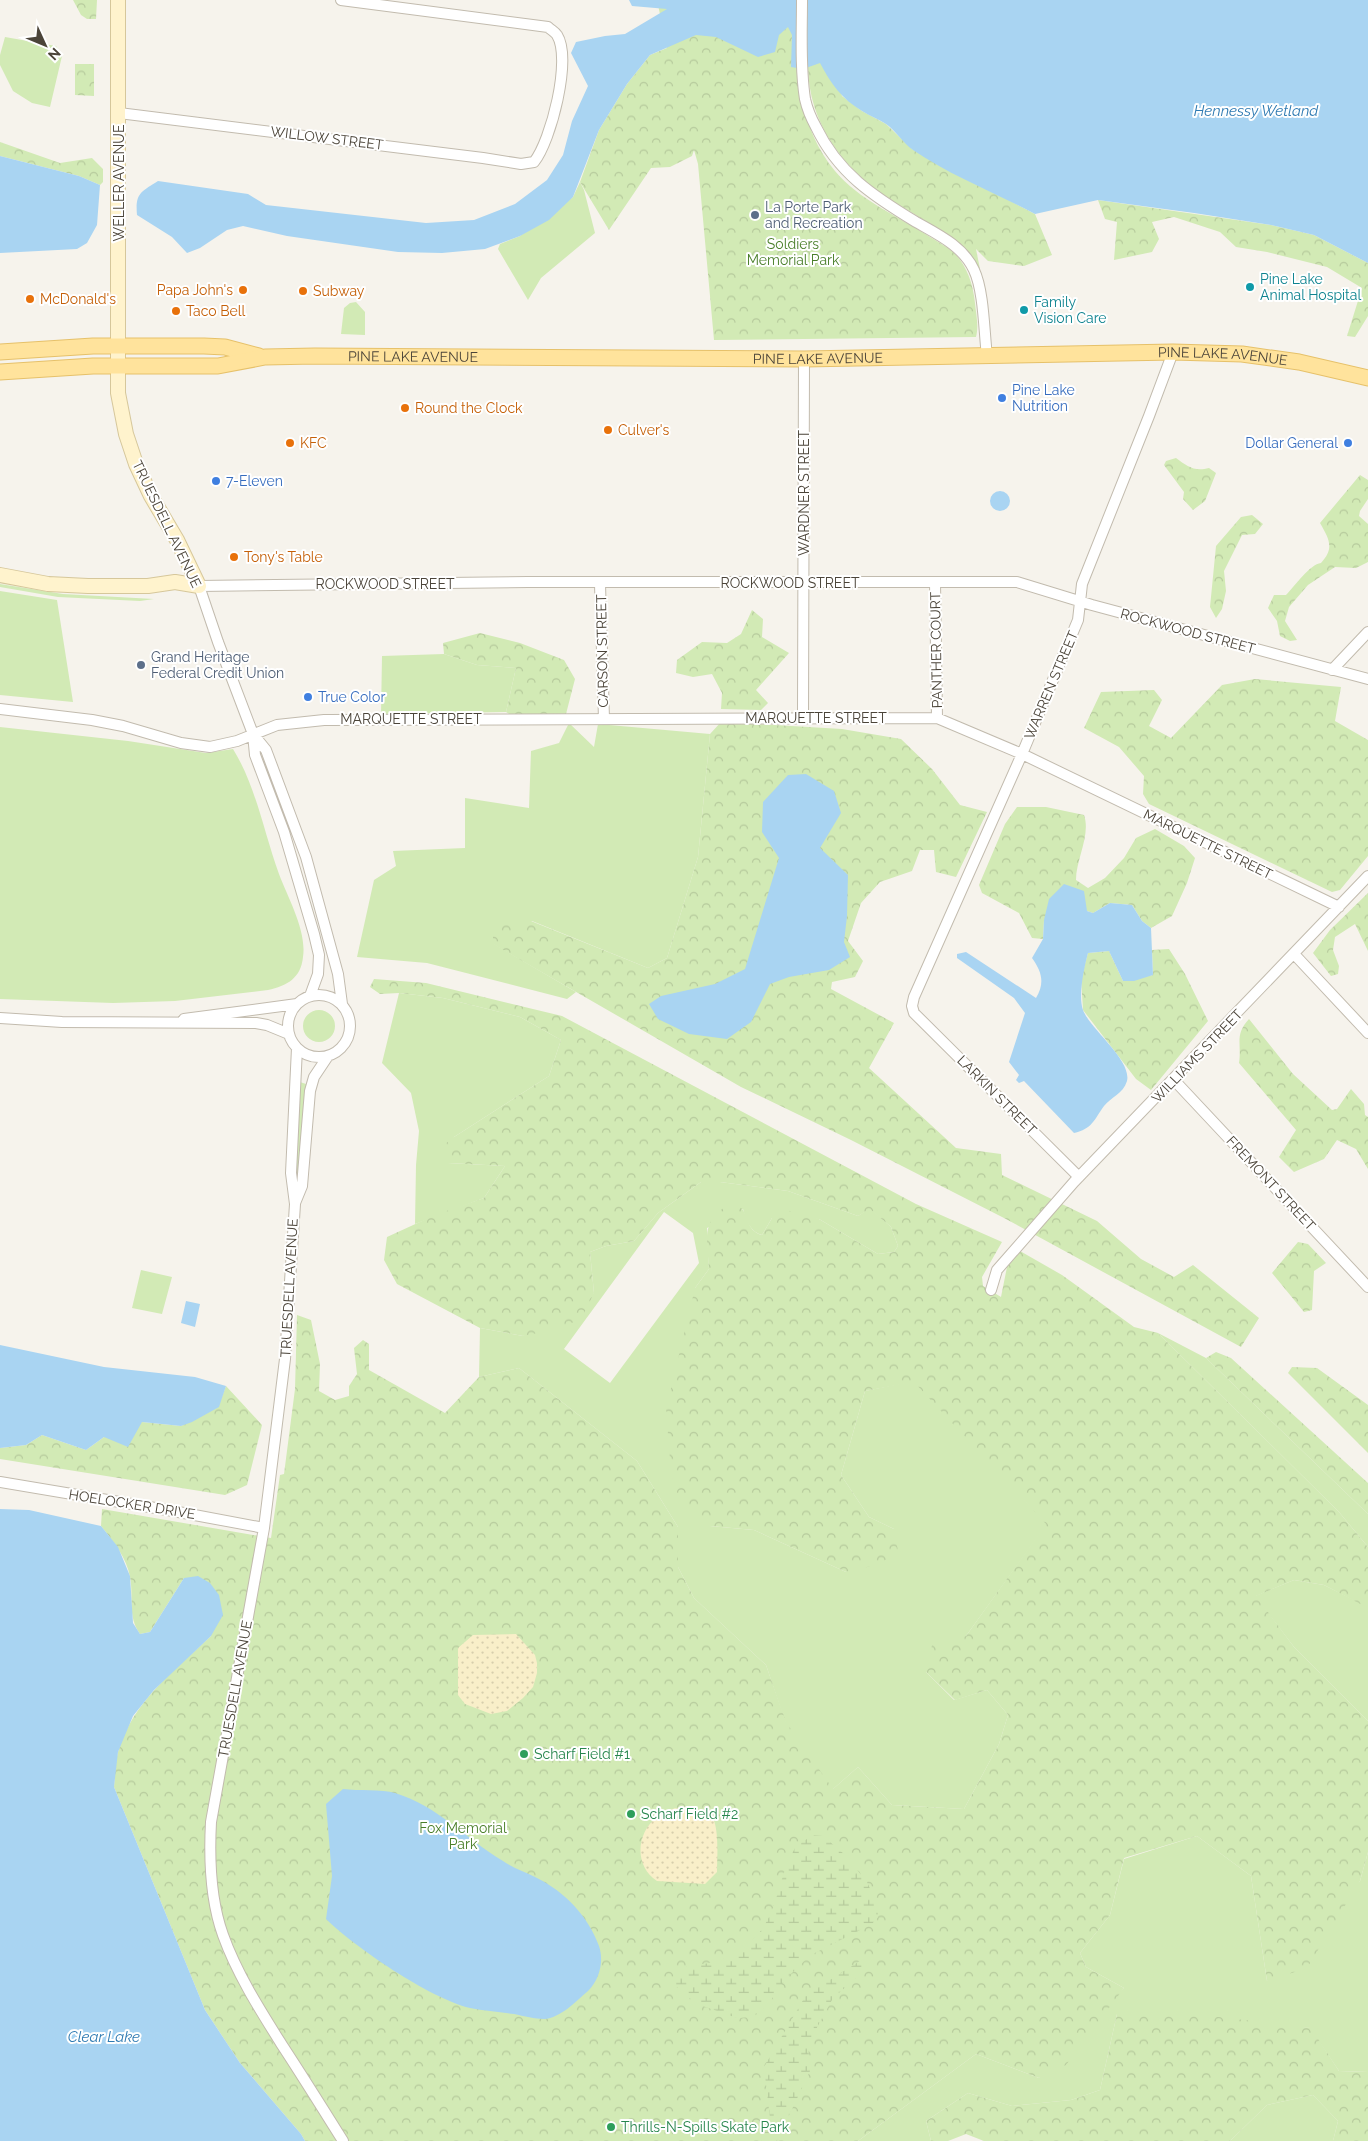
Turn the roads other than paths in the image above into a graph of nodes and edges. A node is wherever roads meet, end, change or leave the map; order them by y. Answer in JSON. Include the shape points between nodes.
{"nodes":[{"id":1,"x":118,"y":0,"type":"edge"},
{"id":2,"x":341,"y":0,"type":"edge"},
{"id":3,"x":802,"y":0,"type":"edge"},
{"id":4,"x":119,"y":113,"type":"junction"},
{"id":5,"x":118,"y":346,"type":"junction"},
{"id":6,"x":0,"y":352,"type":"edge"},
{"id":7,"x":1173,"y":352,"type":"junction"},
{"id":8,"x":987,"y":356,"type":"junction"},
{"id":9,"x":265,"y":357,"type":"junction"},
{"id":10,"x":804,"y":359,"type":"junction"},
{"id":11,"x":118,"y":367,"type":"junction"},
{"id":12,"x":0,"y":372,"type":"edge"},
{"id":13,"x":1368,"y":378,"type":"edge"},
{"id":14,"x":0,"y":575,"type":"edge"},
{"id":15,"x":934,"y":582,"type":"junction"},
{"id":16,"x":805,"y":583,"type":"junction"},
{"id":17,"x":600,"y":584,"type":"junction"},
{"id":18,"x":199,"y":586,"type":"junction"},
{"id":19,"x":1081,"y":601,"type":"junction"},
{"id":20,"x":1368,"y":632,"type":"edge"},
{"id":21,"x":1332,"y":670,"type":"junction"},
{"id":22,"x":1368,"y":679,"type":"edge"},
{"id":23,"x":0,"y":709,"type":"edge"},
{"id":24,"x":803,"y":717,"type":"junction"},
{"id":25,"x":937,"y":718,"type":"junction"},
{"id":26,"x":604,"y":719,"type":"junction"},
{"id":27,"x":253,"y":734,"type":"junction"},
{"id":28,"x":1022,"y":754,"type":"junction"},
{"id":29,"x":1368,"y":876,"type":"edge"},
{"id":30,"x":1339,"y":907,"type":"junction"},
{"id":31,"x":1294,"y":954,"type":"junction"},
{"id":32,"x":310,"y":996,"type":"junction"},
{"id":33,"x":297,"y":1004,"type":"junction"},
{"id":34,"x":342,"y":1004,"type":"junction"},
{"id":35,"x":914,"y":1013,"type":"joint"},
{"id":36,"x":0,"y":1018,"type":"edge"},
{"id":37,"x":174,"y":1022,"type":"junction"},
{"id":38,"x":1368,"y":1033,"type":"edge"},
{"id":39,"x":289,"y":1034,"type":"junction"},
{"id":40,"x":297,"y":1048,"type":"junction"},
{"id":41,"x":328,"y":1056,"type":"junction"},
{"id":42,"x":1174,"y":1080,"type":"junction"},
{"id":43,"x":1079,"y":1177,"type":"junction"},
{"id":44,"x":294,"y":1204,"type":"junction"},
{"id":45,"x":1368,"y":1287,"type":"edge"},
{"id":46,"x":991,"y":1290,"type":"dead end"},
{"id":47,"x":0,"y":1482,"type":"edge"},
{"id":48,"x":264,"y":1528,"type":"junction"},
{"id":49,"x":343,"y":2141,"type":"edge"}],
"edges":[{"from":1,"to":4,"type":"street","name":"WELLER AVENUE"},
{"from":2,"to":4,"type":"street","name":"WILLOW STREET","via":[[548,27],[556,34],[561,54],[559,98],[545,144],[534,162],[521,164]]},
{"from":3,"to":8,"type":"street","via":[[805,100],[822,141],[832,156],[863,187],[951,243],[974,270]]},
{"from":4,"to":5,"type":"street","name":"WELLER AVENUE"},
{"from":5,"to":6,"type":"main road","name":"PINE LAKE AVENUE"},
{"from":5,"to":9,"type":"main road","name":"PINE LAKE AVENUE","via":[[225,347]]},
{"from":5,"to":11,"type":"street","name":"WELLER AVENUE"},
{"from":7,"to":8,"type":"main road","name":"PINE LAKE AVENUE"},
{"from":7,"to":13,"type":"main road","name":"PINE LAKE AVENUE","via":[[1242,354],[1299,362]]},
{"from":7,"to":19,"type":"street","name":"WARREN STREET","via":[[1082,584]]},
{"from":8,"to":10,"type":"main road","name":"PINE LAKE AVENUE"},
{"from":9,"to":10,"type":"main road","name":"PINE LAKE AVENUE"},
{"from":9,"to":11,"type":"main road","name":"PINE LAKE AVENUE","via":[[218,366]]},
{"from":10,"to":16,"type":"street","name":"WARDNER STREET"},
{"from":11,"to":12,"type":"main road","name":"PINE LAKE AVENUE"},
{"from":11,"to":18,"type":"street","name":"TRUESDELL AVENUE","via":[[126,434],[136,464]]},
{"from":14,"to":18,"type":"street","via":[[78,586],[148,586],[175,582]]},
{"from":15,"to":16,"type":"street","name":"ROCKWOOD STREET"},
{"from":15,"to":19,"type":"street","name":"ROCKWOOD STREET","via":[[1016,582]]},
{"from":15,"to":25,"type":"street","name":"PANTHER COURT"},
{"from":16,"to":17,"type":"street","name":"ROCKWOOD STREET"},
{"from":16,"to":24,"type":"street","name":"WARDNER STREET"},
{"from":17,"to":18,"type":"street","name":"ROCKWOOD STREET"},
{"from":17,"to":26,"type":"street","name":"CARSON STREET"},
{"from":18,"to":27,"type":"street","name":"TRUESDELL AVENUE"},
{"from":19,"to":21,"type":"street","name":"ROCKWOOD STREET"},
{"from":19,"to":28,"type":"street","name":"WARREN STREET","via":[[1078,620]]},
{"from":20,"to":21,"type":"street"},
{"from":21,"to":22,"type":"street","name":"ROCKWOOD STREET"},
{"from":23,"to":27,"type":"street","name":"MARQUETTE STREET","via":[[92,720],[181,743],[210,747]]},
{"from":24,"to":25,"type":"street","name":"MARQUETTE STREET"},
{"from":24,"to":26,"type":"street","name":"MARQUETTE STREET"},
{"from":25,"to":28,"type":"street","name":"MARQUETTE STREET"},
{"from":26,"to":27,"type":"street","name":"MARQUETTE STREET","via":[[324,720],[278,726]]},
{"from":27,"to":32,"type":"street","name":"TRUESDELL AVENUE","via":[[255,755],[284,832],[319,955],[318,974]]},
{"from":27,"to":34,"type":"street","name":"TRUESDELL AVENUE","via":[[266,750],[306,857],[338,974]]},
{"from":28,"to":30,"type":"street","name":"MARQUETTE STREET"},
{"from":28,"to":35,"type":"street","name":"WARREN STREET","via":[[914,997]]},
{"from":29,"to":30,"type":"street","name":"WILLIAMS STREET"},
{"from":30,"to":31,"type":"street","name":"WILLIAMS STREET"},
{"from":31,"to":38,"type":"street"},
{"from":31,"to":42,"type":"street","name":"WILLIAMS STREET"},
{"from":32,"to":33,"type":"street"},
{"from":32,"to":34,"type":"street","via":[[327,995]]},
{"from":33,"to":37,"type":"street"},
{"from":33,"to":39,"type":"street","via":[[289,1018]]},
{"from":34,"to":41,"type":"street","via":[[349,1015],[350,1033],[342,1048]]},
{"from":35,"to":43,"type":"street","name":"LARKIN STREET"},
{"from":36,"to":37,"type":"street"},
{"from":37,"to":39,"type":"street","via":[[256,1023]]},
{"from":39,"to":40,"type":"street"},
{"from":40,"to":41,"type":"street","via":[[312,1056]]},
{"from":40,"to":44,"type":"street","name":"TRUESDELL AVENUE","via":[[291,1173]]},
{"from":41,"to":44,"type":"street","name":"TRUESDELL AVENUE","via":[[314,1077],[310,1091],[302,1186]]},
{"from":42,"to":43,"type":"street","name":"WILLIAMS STREET"},
{"from":42,"to":45,"type":"street","name":"FREMONT STREET"},
{"from":43,"to":46,"type":"street","name":"WILLIAMS STREET","via":[[997,1270]]},
{"from":44,"to":48,"type":"street","name":"TRUESDELL AVENUE","via":[[285,1359]]},
{"from":47,"to":48,"type":"street","name":"HOELOCKER DRIVE"},
{"from":48,"to":49,"type":"street","name":"TRUESDELL AVENUE","via":[[211,1822],[209,1850],[213,1889],[222,1933],[234,1962],[254,2000]]}]}
